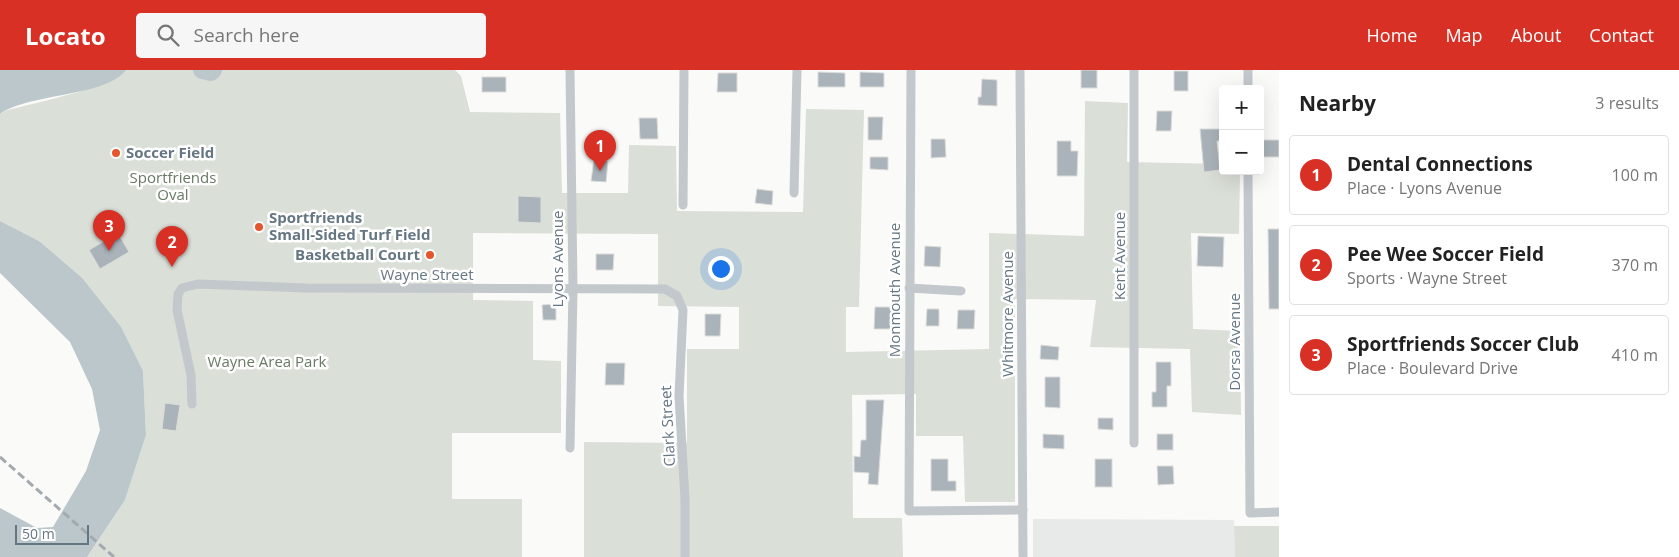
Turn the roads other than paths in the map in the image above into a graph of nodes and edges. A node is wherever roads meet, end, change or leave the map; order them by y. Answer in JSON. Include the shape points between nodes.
{"nodes":[{"id":1,"x":570,"y":70,"type":"edge"},
{"id":2,"x":684,"y":70,"type":"edge"},
{"id":3,"x":797,"y":70,"type":"edge"},
{"id":4,"x":911,"y":70,"type":"edge"},
{"id":5,"x":1020,"y":70,"type":"edge"},
{"id":6,"x":1134,"y":70,"type":"edge"},
{"id":7,"x":1248,"y":70,"type":"edge"},
{"id":8,"x":1248,"y":85,"type":"edge"},
{"id":9,"x":1248,"y":175,"type":"edge"},
{"id":10,"x":794,"y":193,"type":"dead end"},
{"id":11,"x":682,"y":205,"type":"dead end"},
{"id":12,"x":572,"y":288,"type":"junction"},
{"id":13,"x":909,"y":288,"type":"junction"},
{"id":14,"x":961,"y":291,"type":"dead end"},
{"id":15,"x":678,"y":296,"type":"joint"},
{"id":16,"x":192,"y":404,"type":"dead end"},
{"id":17,"x":1134,"y":443,"type":"dead end"},
{"id":18,"x":570,"y":448,"type":"dead end"},
{"id":19,"x":1023,"y":510,"type":"junction"},
{"id":20,"x":1279,"y":512,"type":"edge"},
{"id":21,"x":685,"y":557,"type":"edge"},
{"id":22,"x":1023,"y":557,"type":"edge"}],
"edges":[{"from":1,"to":12,"type":"street","name":"Lyons Avenue"},
{"from":2,"to":11,"type":"street"},
{"from":3,"to":10,"type":"street"},
{"from":4,"to":13,"type":"street","name":"Monmouth Avenue"},
{"from":5,"to":19,"type":"street","name":"Whitmore Avenue"},
{"from":6,"to":17,"type":"street","name":"Kent Avenue"},
{"from":7,"to":8,"type":"street"},
{"from":9,"to":20,"type":"street","name":"Dorsa Avenue","via":[[1250,512]]},
{"from":12,"to":15,"type":"street","name":"Wayne Street","via":[[665,289]]},
{"from":12,"to":16,"type":"street","name":"Wayne Street","via":[[306,288],[198,284],[182,288],[178,294],[177,310],[191,375]]},
{"from":12,"to":18,"type":"street","name":"Lyons Avenue"},
{"from":13,"to":14,"type":"street"},
{"from":13,"to":19,"type":"street","name":"Monmouth Avenue","via":[[909,510]]},
{"from":15,"to":21,"type":"street","name":"Clark Street","via":[[683,310],[679,396]]},
{"from":19,"to":22,"type":"street","name":"Whitmore Avenue"}]}
